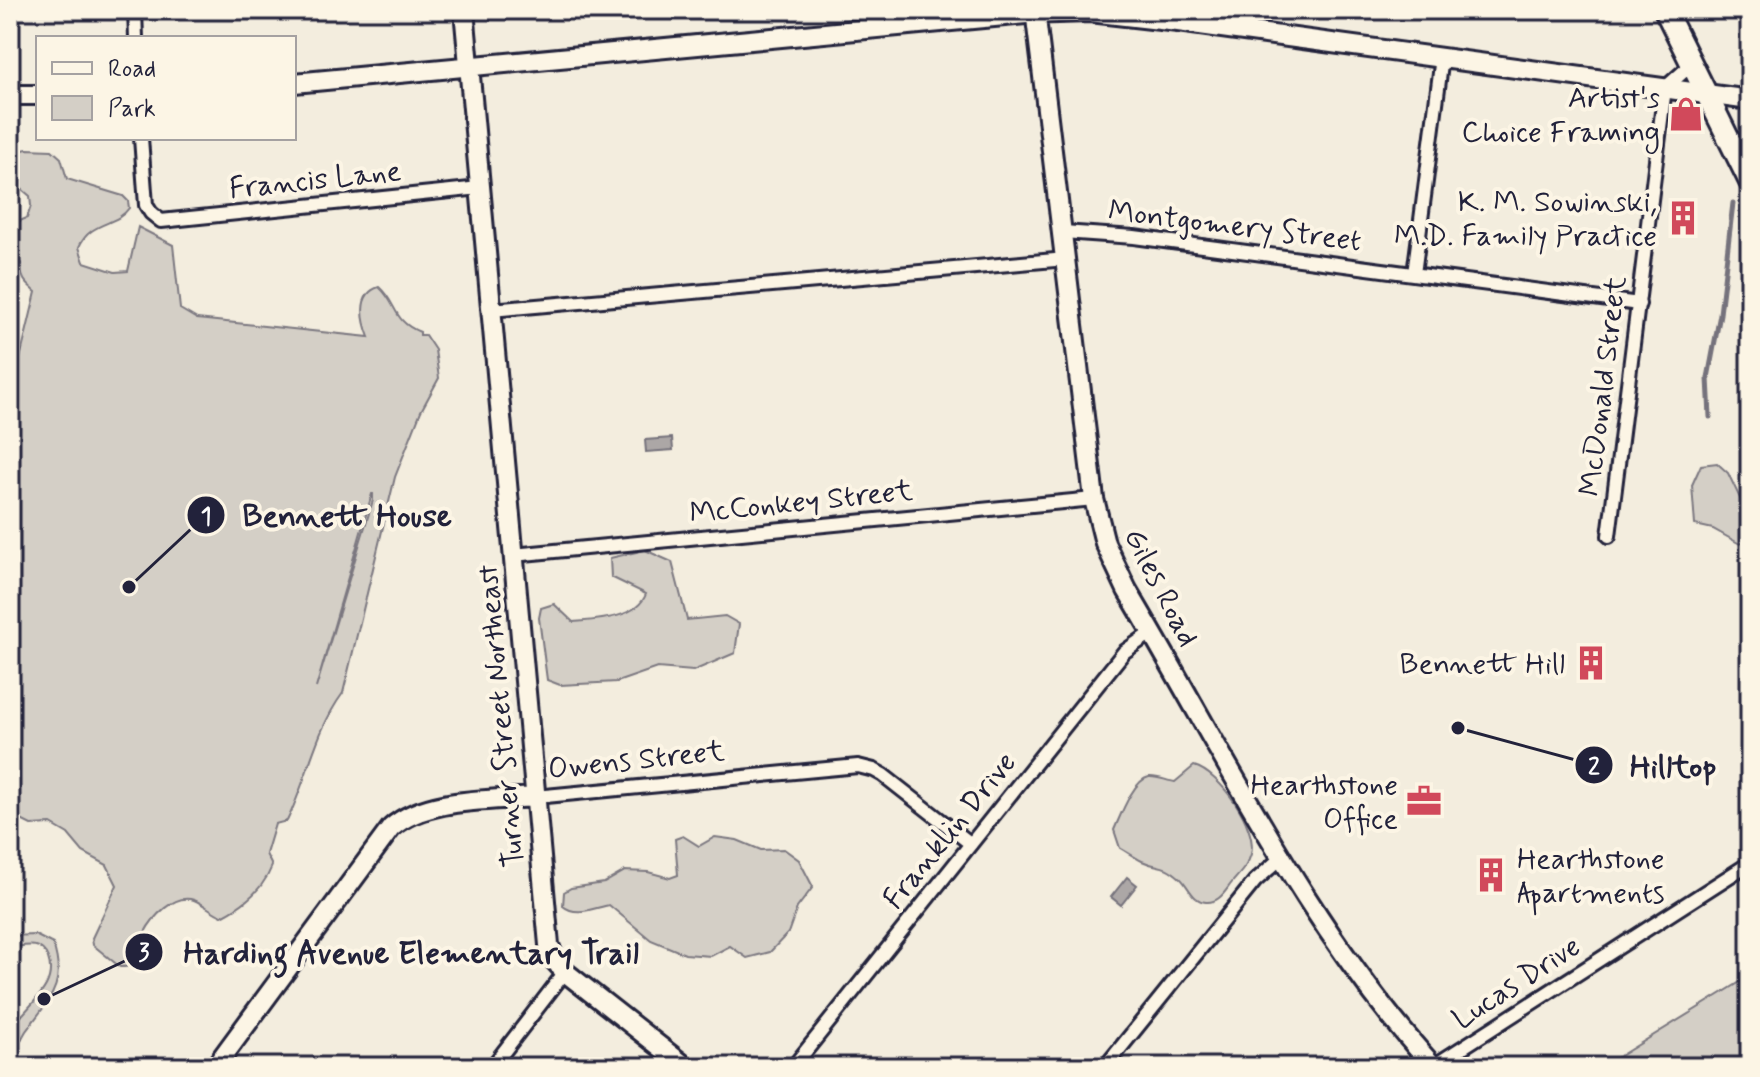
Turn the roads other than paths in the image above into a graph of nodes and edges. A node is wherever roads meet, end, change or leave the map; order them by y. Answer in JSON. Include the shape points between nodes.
{"nodes":[{"id":1,"x":135,"y":10,"type":"edge"},
{"id":2,"x":464,"y":10,"type":"edge"},
{"id":3,"x":1665,"y":10,"type":"edge"},
{"id":4,"x":1035,"y":12,"type":"edge"},
{"id":5,"x":136,"y":36,"type":"edge"},
{"id":6,"x":1442,"y":57,"type":"junction"},
{"id":7,"x":1692,"y":64,"type":"junction"},
{"id":8,"x":469,"y":66,"type":"junction"},
{"id":9,"x":296,"y":83,"type":"edge"},
{"id":10,"x":1665,"y":88,"type":"junction"},
{"id":11,"x":10,"y":95,"type":"edge"},
{"id":12,"x":36,"y":95,"type":"edge"},
{"id":13,"x":1707,"y":95,"type":"junction"},
{"id":14,"x":1750,"y":100,"type":"edge"},
{"id":15,"x":141,"y":140,"type":"edge"},
{"id":16,"x":1750,"y":182,"type":"edge"},
{"id":17,"x":480,"y":188,"type":"junction"},
{"id":18,"x":1063,"y":232,"type":"junction"},
{"id":19,"x":1066,"y":259,"type":"junction"},
{"id":20,"x":1414,"y":274,"type":"junction"},
{"id":21,"x":1639,"y":304,"type":"junction"},
{"id":22,"x":491,"y":310,"type":"junction"},
{"id":23,"x":1094,"y":499,"type":"junction"},
{"id":24,"x":1609,"y":536,"type":"dead end"},
{"id":25,"x":513,"y":555,"type":"junction"},
{"id":26,"x":1152,"y":632,"type":"junction"},
{"id":27,"x":535,"y":797,"type":"junction"},
{"id":28,"x":971,"y":844,"type":"junction"},
{"id":29,"x":1282,"y":857,"type":"junction"},
{"id":30,"x":1750,"y":863,"type":"edge"},
{"id":31,"x":565,"y":972,"type":"junction"},
{"id":32,"x":215,"y":1067,"type":"edge"},
{"id":33,"x":492,"y":1067,"type":"edge"},
{"id":34,"x":686,"y":1067,"type":"edge"},
{"id":35,"x":793,"y":1067,"type":"edge"},
{"id":36,"x":1105,"y":1067,"type":"edge"},
{"id":37,"x":1433,"y":1067,"type":"edge"}],
"edges":[{"from":1,"to":5,"type":"street"},
{"from":2,"to":8,"type":"street","name":"Turner Street Northeast"},
{"from":3,"to":7,"type":"main road"},
{"from":4,"to":6,"type":"street","via":[[1090,12]]},
{"from":4,"to":8,"type":"street"},
{"from":4,"to":18,"type":"street","name":"Giles Road"},
{"from":6,"to":10,"type":"street"},
{"from":6,"to":20,"type":"street"},
{"from":7,"to":10,"type":"street"},
{"from":7,"to":13,"type":"main road"},
{"from":8,"to":9,"type":"street"},
{"from":8,"to":17,"type":"street","name":"Turner Street Northeast"},
{"from":10,"to":13,"type":"street"},
{"from":10,"to":21,"type":"street","name":"McDonald Street"},
{"from":11,"to":12,"type":"street"},
{"from":13,"to":14,"type":"street"},
{"from":13,"to":16,"type":"main road"},
{"from":15,"to":17,"type":"street","name":"Francis Lane","via":[[146,205],[165,221]]},
{"from":17,"to":22,"type":"street","name":"Turner Street Northeast"},
{"from":18,"to":19,"type":"street","name":"Giles Road"},
{"from":18,"to":20,"type":"street","name":"Montgomery Street"},
{"from":19,"to":22,"type":"street"},
{"from":19,"to":23,"type":"street","name":"Giles Road"},
{"from":20,"to":21,"type":"street","name":"Montgomery Street"},
{"from":21,"to":24,"type":"street","name":"McDonald Street"},
{"from":22,"to":25,"type":"street","name":"Turner Street Northeast"},
{"from":23,"to":25,"type":"street","name":"McConkey Street"},
{"from":23,"to":26,"type":"street","name":"Giles Road","via":[[1114,566]]},
{"from":25,"to":27,"type":"street","name":"Turner Street Northeast"},
{"from":26,"to":28,"type":"street","name":"Franklin Drive","via":[[1124,652]]},
{"from":26,"to":29,"type":"street","name":"Giles Road"},
{"from":27,"to":28,"type":"street","name":"Owens Street","via":[[858,766],[883,775]]},
{"from":27,"to":31,"type":"street","name":"Turner Street Northeast","via":[[549,945]]},
{"from":27,"to":32,"type":"street","name":"Owens Street","via":[[441,805],[402,818]]},
{"from":28,"to":35,"type":"street","name":"Franklin Drive"},
{"from":29,"to":36,"type":"street","via":[[1255,881]]},
{"from":29,"to":37,"type":"street","name":"Giles Road","via":[[1354,971]]},
{"from":30,"to":37,"type":"street","name":"Lucas Drive"},
{"from":31,"to":33,"type":"street"},
{"from":31,"to":34,"type":"street","name":"Turner Street Northeast"}]}
